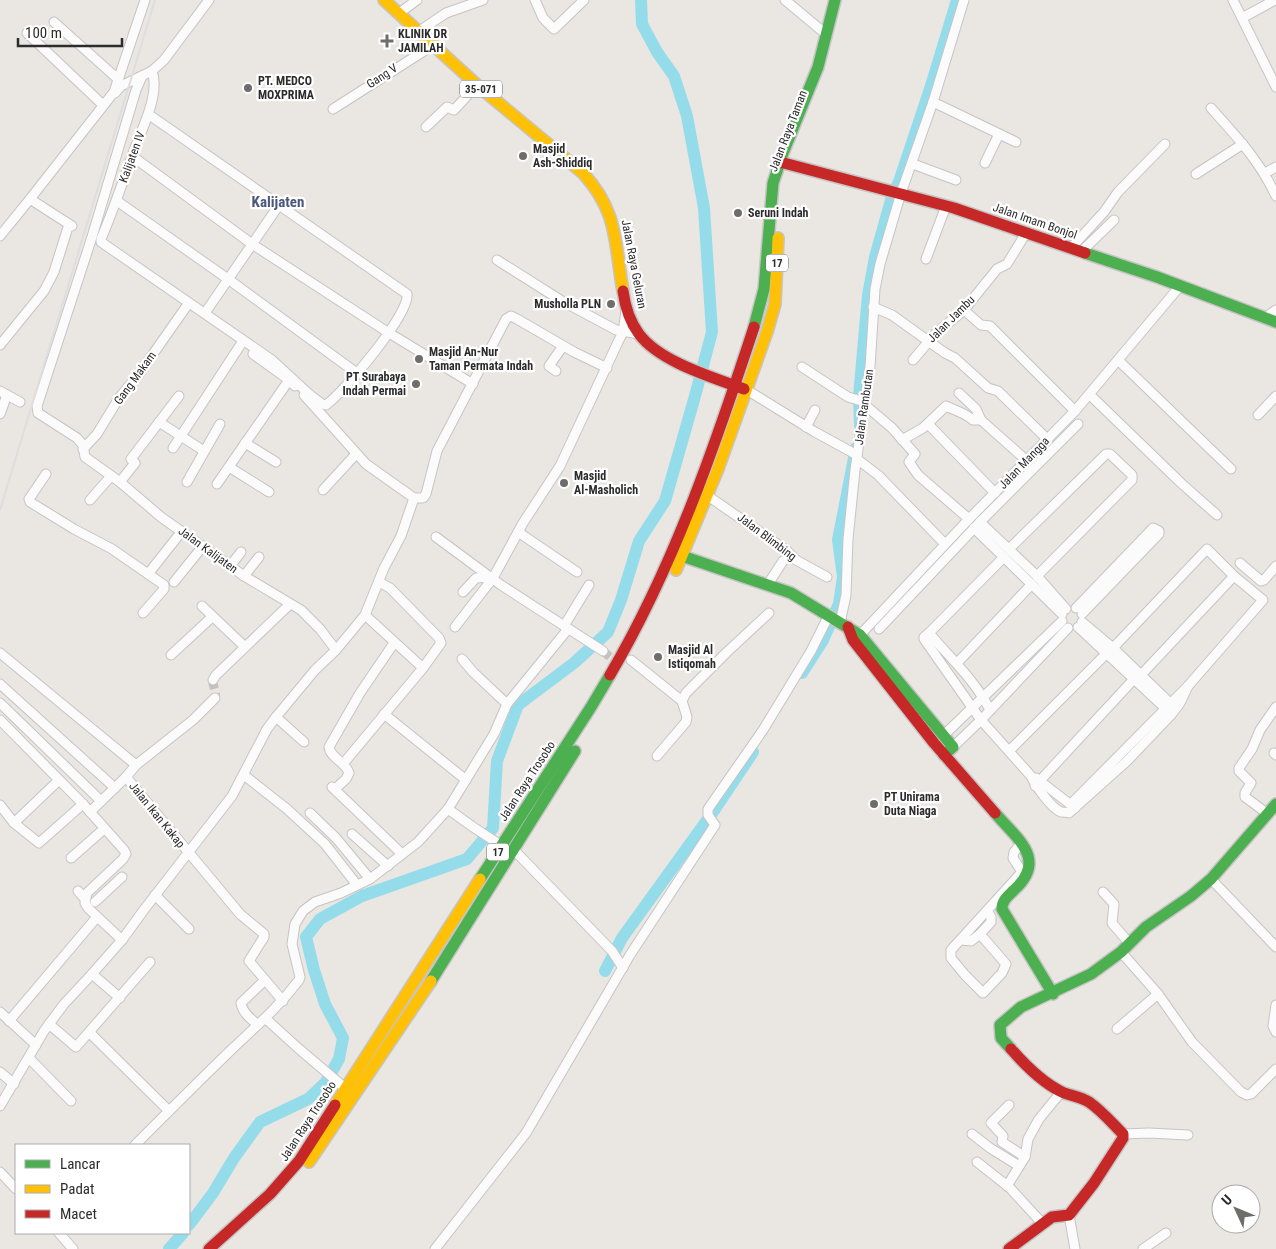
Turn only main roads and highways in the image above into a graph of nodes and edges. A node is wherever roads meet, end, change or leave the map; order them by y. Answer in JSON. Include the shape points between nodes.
{"nodes":[{"id":1,"x":384,"y":0,"type":"edge"},
{"id":2,"x":835,"y":0,"type":"edge"},
{"id":3,"x":844,"y":0,"type":"edge"},
{"id":4,"x":784,"y":163,"type":"junction"},
{"id":5,"x":1271,"y":320,"type":"edge"},
{"id":6,"x":734,"y":385,"type":"junction"},
{"id":7,"x":747,"y":390,"type":"junction"},
{"id":8,"x":682,"y":556,"type":"junction"},
{"id":9,"x":836,"y":620,"type":"junction"},
{"id":10,"x":938,"y":739,"type":"junction"},
{"id":11,"x":1276,"y":804,"type":"edge"},
{"id":12,"x":503,"y":845,"type":"junction"},
{"id":13,"x":406,"y":994,"type":"junction"},
{"id":14,"x":1053,"y":994,"type":"junction"},
{"id":15,"x":399,"y":1004,"type":"junction"},
{"id":16,"x":415,"y":1006,"type":"junction"},
{"id":17,"x":209,"y":1249,"type":"edge"},
{"id":18,"x":223,"y":1249,"type":"edge"},
{"id":19,"x":1009,"y":1249,"type":"edge"}],
"edges":[{"from":1,"to":6,"type":"main road","name":"Jalan Raya Geluran","number":"35-071","via":[[477,85],[583,173],[602,197],[612,220],[626,308],[639,334],[656,349]]},
{"from":2,"to":4,"type":"main road","name":"Jalan Raya Taman","number":"17","via":[[814,80]]},
{"from":3,"to":4,"type":"main road","name":"Jalan Raya Taman","number":"17","via":[[833,52]]},
{"from":4,"to":5,"type":"main road","name":"Jalan Imam Bonjol","via":[[946,206]]},
{"from":4,"to":6,"type":"main road","name":"Jalan Raya Taman","number":"17","via":[[773,183],[760,309]]},
{"from":4,"to":7,"type":"main road","name":"Jalan Raya Taman","number":"17","via":[[774,304]]},
{"from":6,"to":7,"type":"main road","name":"Jalan Raya Geluran","number":"35-071"},
{"from":6,"to":12,"type":"main road","name":"Jalan Raya Trosobo","number":"17","via":[[671,556],[639,624],[608,655]]},
{"from":7,"to":8,"type":"main road","name":"Jalan Raya Trosobo","number":"17"},
{"from":8,"to":9,"type":"main road","via":[[791,593]]},
{"from":8,"to":12,"type":"main road","name":"Jalan Raya Trosobo","number":"17","via":[[631,660]]},
{"from":9,"to":10,"type":"main road","via":[[864,660]]},
{"from":9,"to":10,"type":"main road","via":[[860,635]]},
{"from":10,"to":14,"type":"main road","via":[[1028,852],[1031,870],[1004,900],[1002,909]]},
{"from":11,"to":14,"type":"main road","via":[[1211,880],[1146,927],[1126,948],[1092,974]]},
{"from":12,"to":13,"type":"main road","name":"Jalan Raya Trosobo","number":"17"},
{"from":12,"to":16,"type":"main road","name":"Jalan Raya Trosobo","number":"17"},
{"from":13,"to":15,"type":"main road","name":"Jalan Raya Trosobo","number":"17"},
{"from":13,"to":16,"type":"main road"},
{"from":14,"to":19,"type":"main road","via":[[1021,1008],[1000,1025],[999,1034],[1004,1043],[1050,1083],[1082,1098],[1115,1125],[1123,1138],[1069,1215],[1052,1217]]},
{"from":15,"to":16,"type":"main road"},
{"from":15,"to":17,"type":"main road","name":"Jalan Raya Trosobo","number":"17","via":[[342,1085],[289,1174]]},
{"from":16,"to":18,"type":"main road","name":"Jalan Raya Trosobo","number":"17","via":[[293,1184]]}]}
